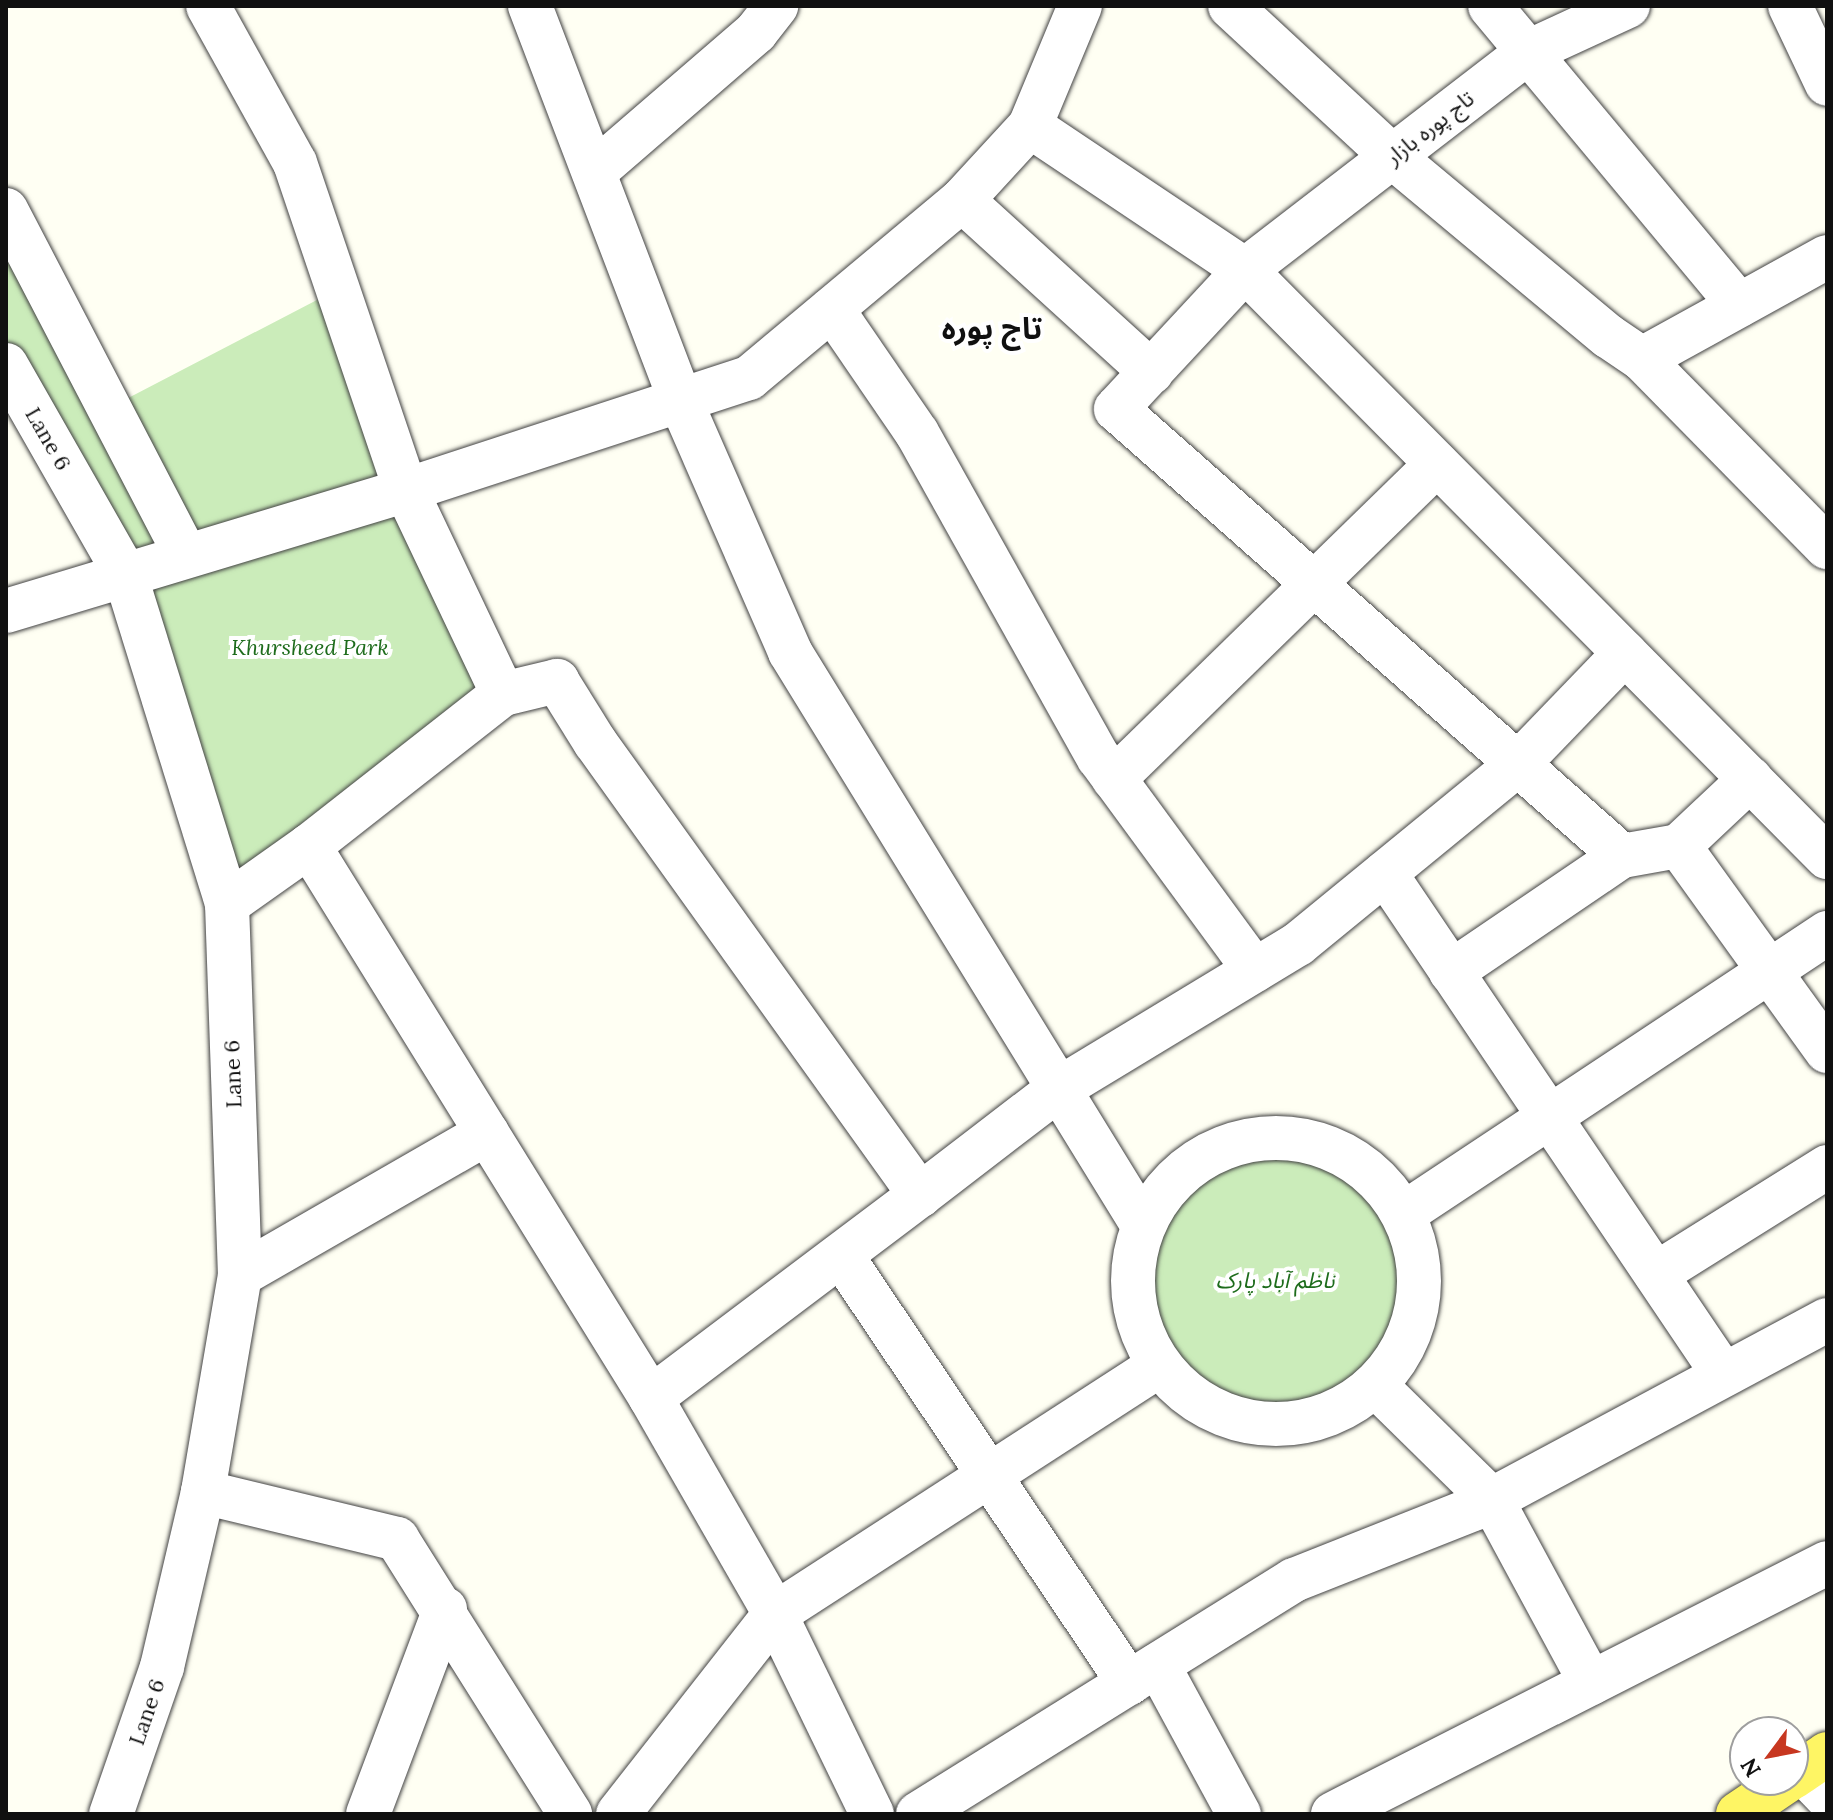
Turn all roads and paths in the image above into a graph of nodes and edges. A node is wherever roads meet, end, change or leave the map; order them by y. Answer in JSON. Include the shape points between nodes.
{"nodes":[{"id":1,"x":208,"y":6,"type":"edge"},
{"id":2,"x":530,"y":6,"type":"edge"},
{"id":3,"x":776,"y":6,"type":"edge"},
{"id":4,"x":1080,"y":6,"type":"edge"},
{"id":5,"x":1230,"y":6,"type":"edge"},
{"id":6,"x":1490,"y":6,"type":"edge"},
{"id":7,"x":1628,"y":6,"type":"edge"},
{"id":8,"x":1790,"y":6,"type":"edge"},
{"id":9,"x":1528,"y":52,"type":"junction"},
{"id":10,"x":1827,"y":84,"type":"edge"},
{"id":11,"x":1030,"y":126,"type":"junction"},
{"id":12,"x":1393,"y":157,"type":"junction"},
{"id":13,"x":594,"y":172,"type":"junction"},
{"id":14,"x":962,"y":200,"type":"junction"},
{"id":15,"x":6,"y":210,"type":"edge"},
{"id":16,"x":1827,"y":257,"type":"edge"},
{"id":17,"x":1245,"y":270,"type":"junction"},
{"id":18,"x":1739,"y":305,"type":"junction"},
{"id":19,"x":832,"y":309,"type":"junction"},
{"id":20,"x":1642,"y":359,"type":"junction"},
{"id":21,"x":6,"y":365,"type":"edge"},
{"id":22,"x":1151,"y":372,"type":"junction"},
{"id":23,"x":681,"y":402,"type":"junction"},
{"id":24,"x":1437,"y":464,"type":"junction"},
{"id":25,"x":406,"y":490,"type":"junction"},
{"id":26,"x":1827,"y":547,"type":"edge"},
{"id":27,"x":186,"y":556,"type":"junction"},
{"id":28,"x":125,"y":574,"type":"junction"},
{"id":29,"x":1315,"y":584,"type":"junction"},
{"id":30,"x":6,"y":611,"type":"edge"},
{"id":31,"x":1625,"y":653,"type":"junction"},
{"id":32,"x":503,"y":694,"type":"junction"},
{"id":33,"x":1518,"y":764,"type":"junction"},
{"id":34,"x":1114,"y":779,"type":"junction"},
{"id":35,"x":1750,"y":779,"type":"junction"},
{"id":36,"x":309,"y":846,"type":"junction"},
{"id":37,"x":1679,"y":846,"type":"junction"},
{"id":38,"x":1622,"y":856,"type":"junction"},
{"id":39,"x":1827,"y":857,"type":"edge"},
{"id":40,"x":1385,"y":873,"type":"junction"},
{"id":41,"x":227,"y":904,"type":"junction"},
{"id":42,"x":1827,"y":933,"type":"edge"},
{"id":43,"x":1772,"y":969,"type":"junction"},
{"id":44,"x":1255,"y":970,"type":"junction"},
{"id":45,"x":1451,"y":972,"type":"junction"},
{"id":46,"x":1827,"y":1051,"type":"edge"},
{"id":47,"x":1057,"y":1090,"type":"junction"},
{"id":48,"x":1548,"y":1115,"type":"junction"},
{"id":49,"x":487,"y":1133,"type":"junction"},
{"id":50,"x":1827,"y":1167,"type":"edge"},
{"id":51,"x":920,"y":1195,"type":"junction"},
{"id":52,"x":1403,"y":1214,"type":"junction"},
{"id":53,"x":1142,"y":1224,"type":"junction"},
{"id":54,"x":841,"y":1255,"type":"junction"},
{"id":55,"x":1656,"y":1274,"type":"junction"},
{"id":56,"x":240,"y":1275,"type":"junction"},
{"id":57,"x":1827,"y":1320,"type":"edge"},
{"id":58,"x":1159,"y":1366,"type":"junction"},
{"id":59,"x":1723,"y":1374,"type":"junction"},
{"id":60,"x":1376,"y":1386,"type":"junction"},
{"id":61,"x":651,"y":1398,"type":"junction"},
{"id":62,"x":990,"y":1475,"type":"junction"},
{"id":63,"x":203,"y":1492,"type":"junction"},
{"id":64,"x":1492,"y":1500,"type":"junction"},
{"id":65,"x":1827,"y":1563,"type":"edge"},
{"id":66,"x":445,"y":1609,"type":"junction"},
{"id":67,"x":775,"y":1614,"type":"junction"},
{"id":68,"x":1144,"y":1674,"type":"junction"},
{"id":69,"x":1591,"y":1683,"type":"junction"},
{"id":70,"x":1771,"y":1796,"type":"edge"},
{"id":71,"x":111,"y":1814,"type":"edge"},
{"id":72,"x":368,"y":1814,"type":"edge"},
{"id":73,"x":570,"y":1814,"type":"edge"},
{"id":74,"x":618,"y":1814,"type":"edge"},
{"id":75,"x":872,"y":1814,"type":"edge"},
{"id":76,"x":918,"y":1814,"type":"edge"},
{"id":77,"x":1239,"y":1814,"type":"edge"},
{"id":78,"x":1333,"y":1814,"type":"edge"},
{"id":79,"x":1738,"y":1814,"type":"edge"}],
"edges":[{"from":1,"to":25,"type":"street","via":[[295,163]]},
{"from":2,"to":13,"type":"street"},
{"from":3,"to":13,"type":"street","via":[[756,32]]},
{"from":4,"to":11,"type":"street"},
{"from":5,"to":12,"type":"street"},
{"from":6,"to":9,"type":"street"},
{"from":7,"to":9,"type":"street","name":"تاج پورہ بازار"},
{"from":8,"to":10,"type":"street"},
{"from":9,"to":12,"type":"street","name":"تاج پورہ بازار"},
{"from":9,"to":18,"type":"street"},
{"from":11,"to":14,"type":"street"},
{"from":11,"to":17,"type":"street"},
{"from":12,"to":17,"type":"street","name":"تاج پورہ بازار"},
{"from":12,"to":20,"type":"street"},
{"from":13,"to":23,"type":"street"},
{"from":14,"to":19,"type":"street"},
{"from":14,"to":22,"type":"street"},
{"from":15,"to":27,"type":"street"},
{"from":16,"to":18,"type":"street"},
{"from":17,"to":22,"type":"street","name":"تاج پورہ بازار"},
{"from":17,"to":24,"type":"street"},
{"from":18,"to":20,"type":"street"},
{"from":19,"to":23,"type":"street","via":[[749,378]]},
{"from":19,"to":34,"type":"street","via":[[917,433]]},
{"from":20,"to":26,"type":"street"},
{"from":21,"to":28,"type":"street","name":"Lane 6"},
{"from":22,"to":29,"type":"street","name":"تاج پورہ بازار","via":[[1116,409]]},
{"from":23,"to":25,"type":"street"},
{"from":23,"to":47,"type":"street","via":[[790,652]]},
{"from":24,"to":29,"type":"street"},
{"from":24,"to":31,"type":"street"},
{"from":25,"to":27,"type":"street"},
{"from":25,"to":32,"type":"street"},
{"from":27,"to":28,"type":"street"},
{"from":28,"to":30,"type":"street"},
{"from":28,"to":41,"type":"street","name":"Lane 6"},
{"from":29,"to":33,"type":"street"},
{"from":29,"to":34,"type":"street"},
{"from":31,"to":33,"type":"street"},
{"from":31,"to":35,"type":"street"},
{"from":32,"to":36,"type":"street"},
{"from":32,"to":51,"type":"street","via":[[557,681],[595,742]]},
{"from":33,"to":38,"type":"street"},
{"from":33,"to":40,"type":"street"},
{"from":34,"to":44,"type":"street"},
{"from":35,"to":37,"type":"street"},
{"from":35,"to":39,"type":"street"},
{"from":36,"to":41,"type":"street"},
{"from":36,"to":49,"type":"street"},
{"from":37,"to":38,"type":"street"},
{"from":37,"to":43,"type":"street"},
{"from":38,"to":45,"type":"street"},
{"from":40,"to":44,"type":"street","via":[[1298,944]]},
{"from":40,"to":45,"type":"street"},
{"from":41,"to":56,"type":"street","name":"Lane 6"},
{"from":42,"to":43,"type":"street"},
{"from":43,"to":46,"type":"street"},
{"from":43,"to":48,"type":"street"},
{"from":44,"to":47,"type":"street"},
{"from":45,"to":48,"type":"street"},
{"from":47,"to":51,"type":"street"},
{"from":47,"to":53,"type":"street"},
{"from":48,"to":52,"type":"street"},
{"from":48,"to":55,"type":"street"},
{"from":49,"to":56,"type":"street"},
{"from":49,"to":61,"type":"street"},
{"from":50,"to":55,"type":"street"},
{"from":51,"to":54,"type":"street"},
{"from":52,"to":53,"type":"street","via":[[1376,1177],[1337,1151],[1293,1137],[1246,1140],[1203,1155],[1167,1185]]},
{"from":52,"to":60,"type":"street","via":[[1418,1258],[1419,1305],[1404,1348]]},
{"from":53,"to":58,"type":"street","via":[[1133,1285],[1137,1322]]},
{"from":54,"to":61,"type":"street"},
{"from":54,"to":62,"type":"street"},
{"from":55,"to":59,"type":"street"},
{"from":56,"to":63,"type":"street","name":"Lane 6"},
{"from":57,"to":59,"type":"street"},
{"from":58,"to":60,"type":"street","via":[[1194,1401],[1239,1421],[1288,1426],[1335,1413]]},
{"from":58,"to":62,"type":"street"},
{"from":59,"to":64,"type":"street"},
{"from":60,"to":64,"type":"street"},
{"from":61,"to":67,"type":"street"},
{"from":62,"to":67,"type":"street"},
{"from":62,"to":68,"type":"street"},
{"from":63,"to":66,"type":"street","via":[[397,1539]]},
{"from":63,"to":71,"type":"street","name":"Lane 6","via":[[162,1667]]},
{"from":64,"to":68,"type":"street","via":[[1294,1580]]},
{"from":64,"to":69,"type":"street"},
{"from":65,"to":69,"type":"street"},
{"from":66,"to":72,"type":"street"},
{"from":66,"to":73,"type":"street"},
{"from":67,"to":74,"type":"street"},
{"from":67,"to":75,"type":"street"},
{"from":68,"to":76,"type":"street"},
{"from":68,"to":77,"type":"street"},
{"from":69,"to":78,"type":"street"},
{"from":70,"to":79,"type":"main road"}]}
